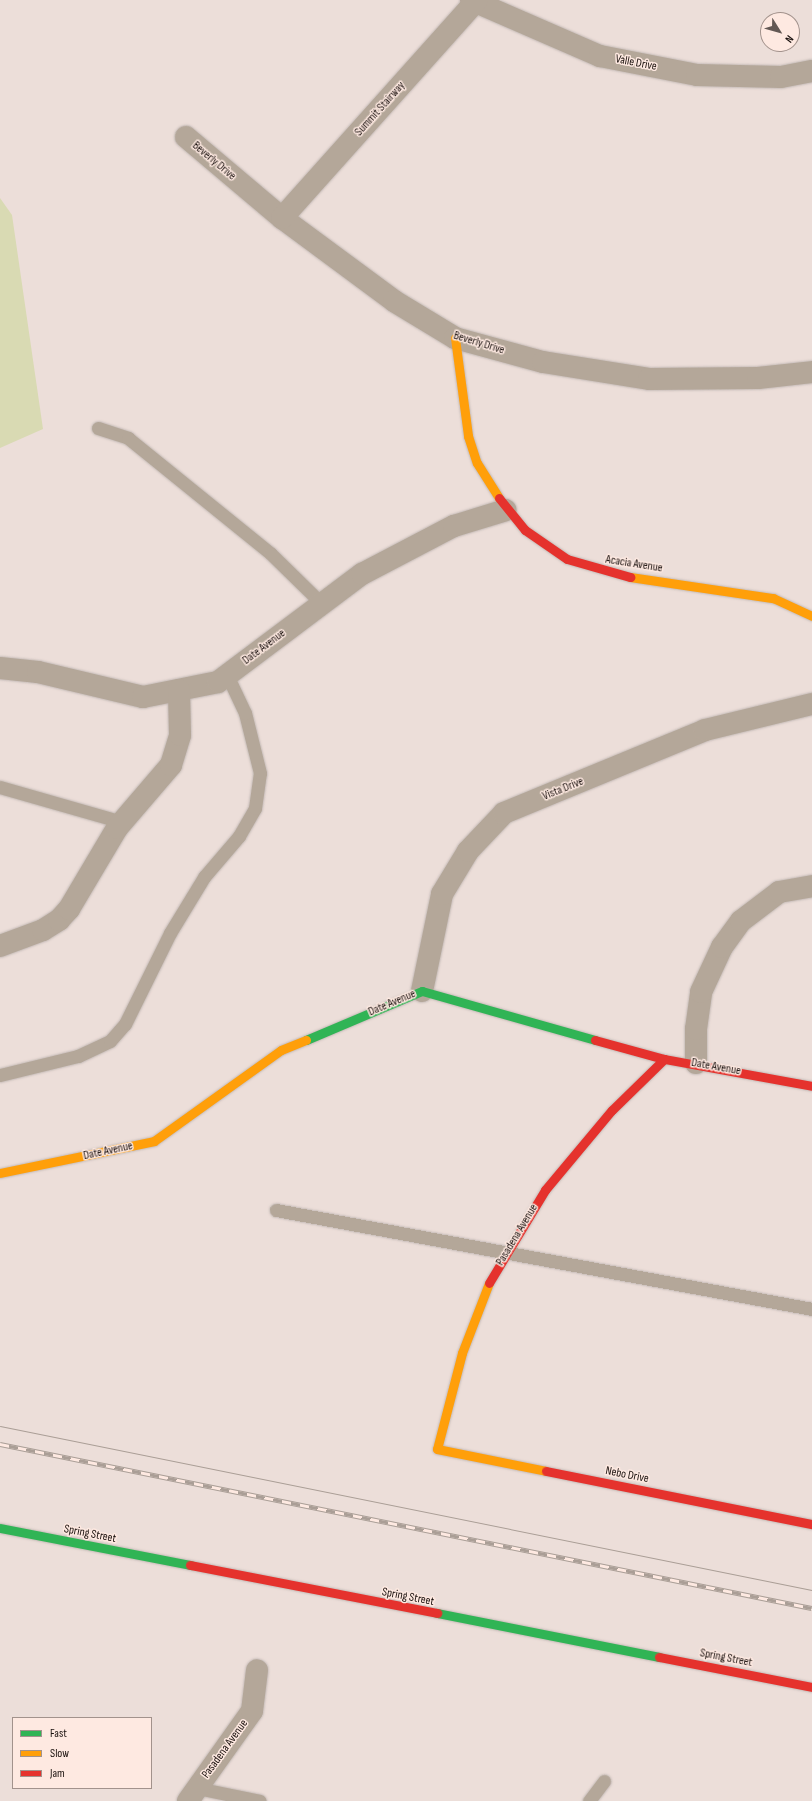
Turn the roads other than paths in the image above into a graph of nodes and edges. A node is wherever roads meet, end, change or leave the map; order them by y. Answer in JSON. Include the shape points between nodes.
{"nodes":[{"id":1,"x":474,"y":1,"type":"edge"},
{"id":2,"x":812,"y":72,"type":"edge"},
{"id":3,"x":186,"y":137,"type":"dead end"},
{"id":4,"x":282,"y":218,"type":"junction"},
{"id":5,"x":456,"y":338,"type":"junction"},
{"id":6,"x":812,"y":372,"type":"edge"},
{"id":7,"x":98,"y":428,"type":"dead end"},
{"id":8,"x":506,"y":510,"type":"junction"},
{"id":9,"x":322,"y":604,"type":"junction"},
{"id":10,"x":812,"y":616,"type":"edge"},
{"id":11,"x":0,"y":668,"type":"edge"},
{"id":12,"x":227,"y":675,"type":"junction"},
{"id":13,"x":179,"y":690,"type":"junction"},
{"id":14,"x":812,"y":704,"type":"edge"},
{"id":15,"x":0,"y":787,"type":"edge"},
{"id":16,"x":122,"y":822,"type":"junction"},
{"id":17,"x":812,"y":886,"type":"edge"},
{"id":18,"x":0,"y":946,"type":"edge"},
{"id":19,"x":422,"y":991,"type":"junction"},
{"id":20,"x":664,"y":1059,"type":"junction"},
{"id":21,"x":696,"y":1063,"type":"junction"},
{"id":22,"x":0,"y":1076,"type":"edge"},
{"id":23,"x":812,"y":1086,"type":"edge"},
{"id":24,"x":0,"y":1172,"type":"edge"},
{"id":25,"x":276,"y":1210,"type":"dead end"},
{"id":26,"x":507,"y":1252,"type":"junction"},
{"id":27,"x":812,"y":1309,"type":"edge"},
{"id":28,"x":437,"y":1449,"type":"joint"},
{"id":29,"x":812,"y":1524,"type":"edge"},
{"id":30,"x":0,"y":1528,"type":"edge"},
{"id":31,"x":257,"y":1670,"type":"dead end"},
{"id":32,"x":812,"y":1687,"type":"edge"},
{"id":33,"x":604,"y":1781,"type":"dead end"},
{"id":34,"x":192,"y":1795,"type":"edge"},
{"id":35,"x":260,"y":1801,"type":"edge"},
{"id":36,"x":589,"y":1801,"type":"edge"}],
"edges":[{"from":1,"to":2,"type":"street","name":"Valle Drive","via":[[608,58],[697,75],[781,77]]},
{"from":1,"to":4,"type":"street","name":"Summit Stairway"},
{"from":3,"to":4,"type":"street","name":"Beverly Drive"},
{"from":4,"to":5,"type":"street","name":"Beverly Drive","via":[[394,301]]},
{"from":5,"to":6,"type":"street","name":"Beverly Drive","via":[[543,362],[649,379],[750,379]]},
{"from":5,"to":8,"type":"street","name":"Acacia Avenue","via":[[468,436],[489,488]]},
{"from":7,"to":9,"type":"lane","via":[[128,438],[271,554]]},
{"from":8,"to":9,"type":"street","name":"Date Avenue","via":[[454,526],[362,574]]},
{"from":8,"to":10,"type":"street","name":"Acacia Avenue","via":[[545,546],[591,568],[616,575],[773,598]]},
{"from":9,"to":12,"type":"street","name":"Date Avenue"},
{"from":11,"to":13,"type":"street","name":"Date Avenue","via":[[38,672],[143,697]]},
{"from":12,"to":13,"type":"street","name":"Date Avenue","via":[[218,682]]},
{"from":12,"to":22,"type":"lane","via":[[245,713],[260,773],[256,808],[240,836],[204,877],[170,933],[125,1024],[110,1041],[78,1056]]},
{"from":13,"to":16,"type":"street","via":[[180,735],[171,765]]},
{"from":14,"to":19,"type":"street","name":"Vista Drive","via":[[705,730],[504,813],[468,851],[442,894]]},
{"from":15,"to":16,"type":"lane"},
{"from":16,"to":18,"type":"street","via":[[98,857],[69,909],[59,920],[43,930]]},
{"from":17,"to":21,"type":"street","via":[[779,892],[741,921],[722,947],[701,992],[696,1029]]},
{"from":19,"to":20,"type":"street","name":"Date Avenue"},
{"from":19,"to":24,"type":"street","name":"Date Avenue","via":[[281,1050],[154,1141]]},
{"from":20,"to":21,"type":"street","name":"Date Avenue"},
{"from":20,"to":26,"type":"street","name":"Pasadena Avenue","via":[[612,1110],[545,1190]]},
{"from":21,"to":23,"type":"street","name":"Date Avenue"},
{"from":25,"to":26,"type":"lane"},
{"from":26,"to":27,"type":"lane"},
{"from":26,"to":28,"type":"street","name":"Pasadena Avenue","via":[[492,1276],[462,1353]]},
{"from":28,"to":29,"type":"street","name":"Nebo Drive"},
{"from":30,"to":32,"type":"street","name":"Spring Street"},
{"from":31,"to":34,"type":"street","name":"Pasadena Avenue","via":[[252,1711]]},
{"from":33,"to":36,"type":"lane"},
{"from":34,"to":35,"type":"lane"}]}
